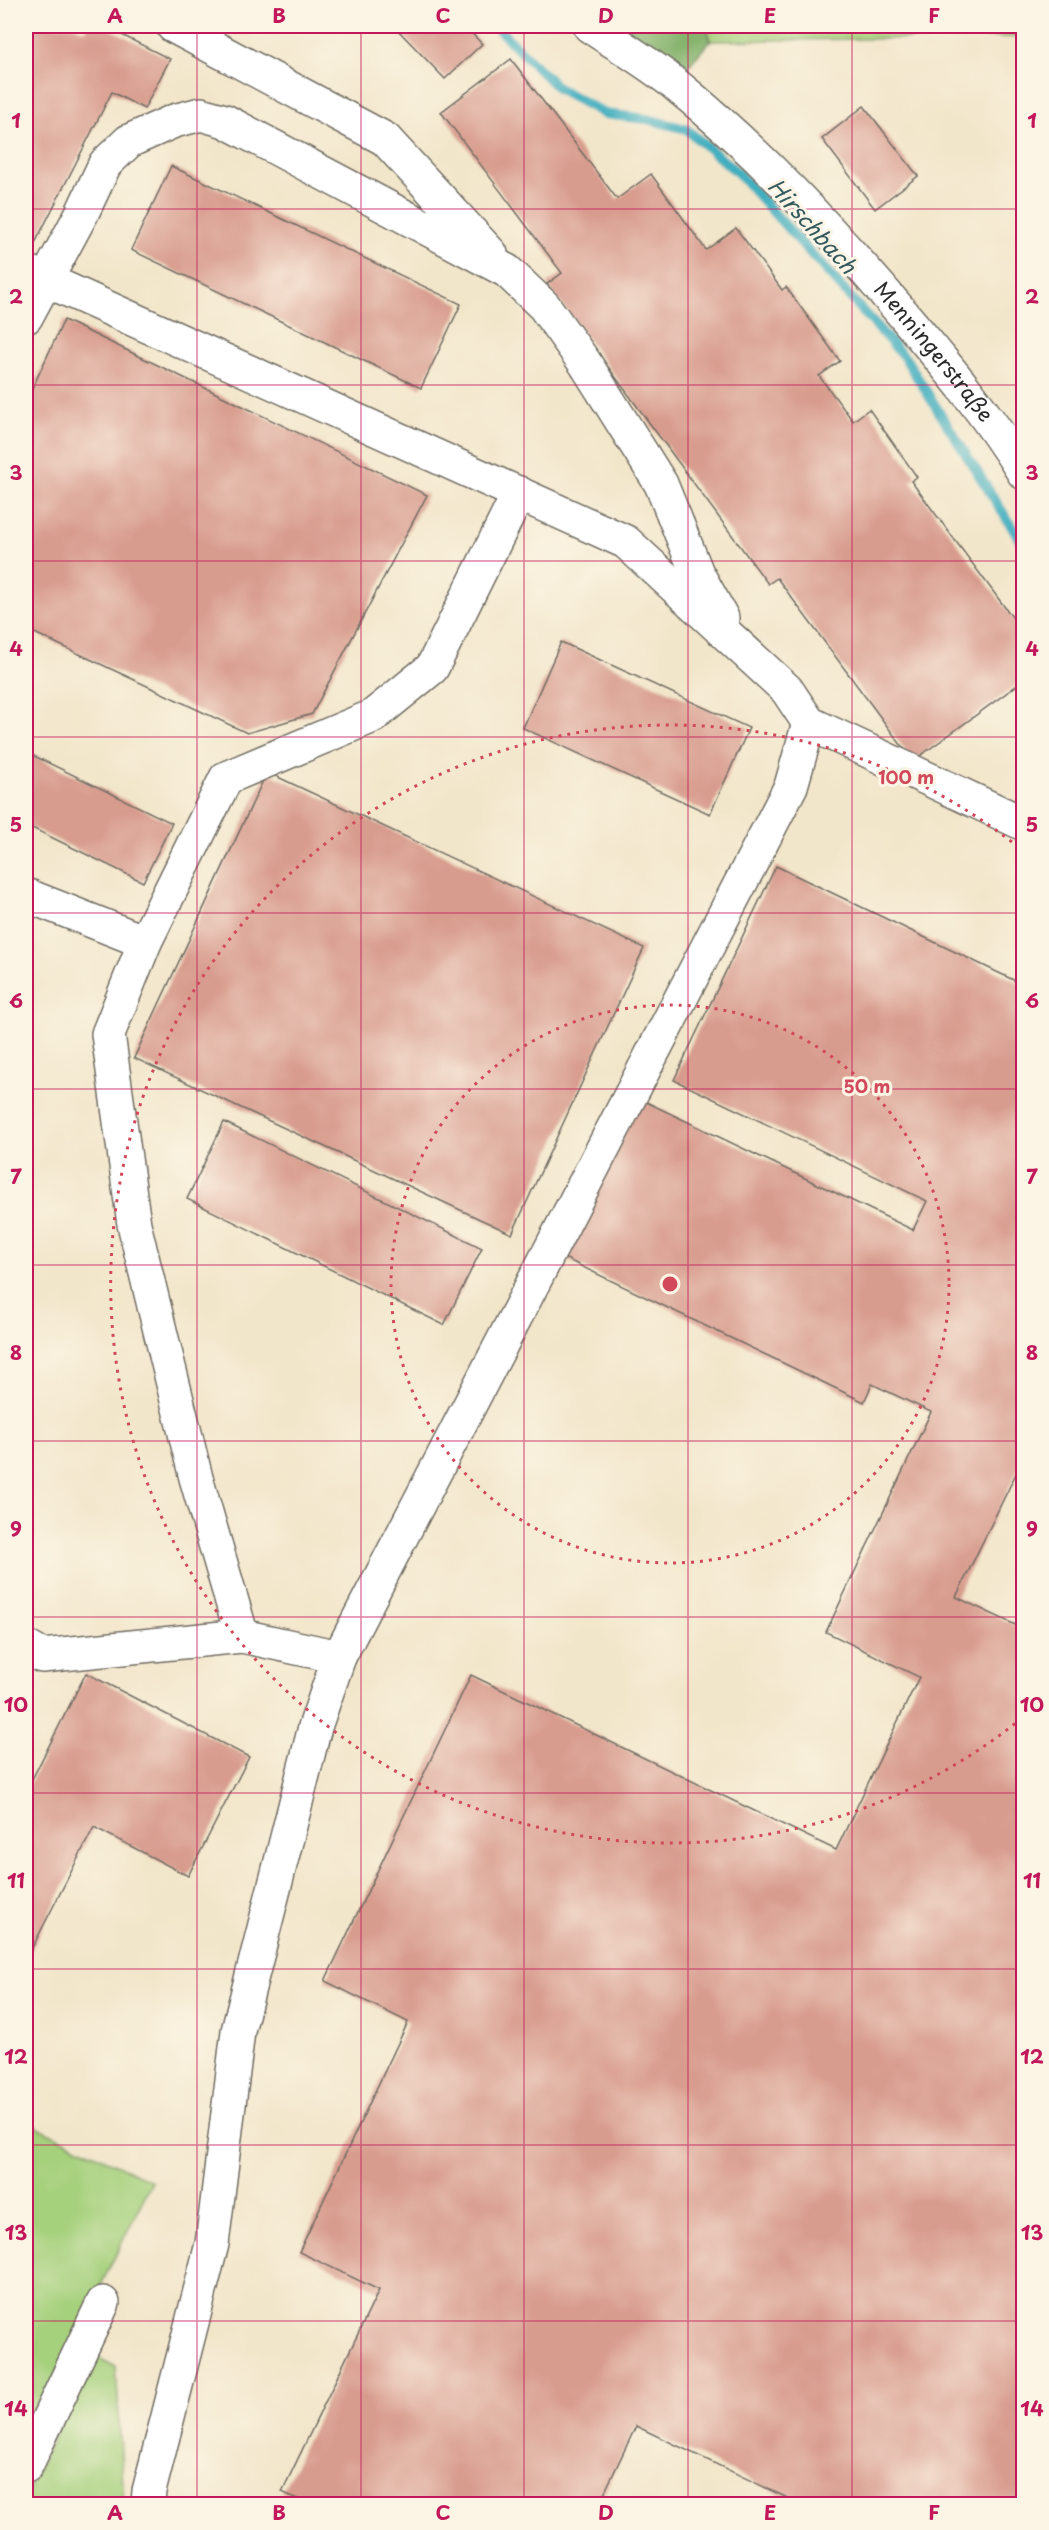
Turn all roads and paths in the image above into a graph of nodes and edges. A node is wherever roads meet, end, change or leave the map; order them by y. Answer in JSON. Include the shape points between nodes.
{"nodes":[{"id":1,"x":173,"y":26,"type":"edge"},
{"id":2,"x":590,"y":26,"type":"edge"},
{"id":3,"x":507,"y":271,"type":"junction"},
{"id":4,"x":35,"y":276,"type":"edge"},
{"id":5,"x":26,"y":317,"type":"edge"},
{"id":6,"x":1023,"y":473,"type":"edge"},
{"id":7,"x":519,"y":493,"type":"junction"},
{"id":8,"x":734,"y":641,"type":"junction"},
{"id":9,"x":809,"y":723,"type":"junction"},
{"id":10,"x":1023,"y":824,"type":"edge"},
{"id":11,"x":26,"y":895,"type":"edge"},
{"id":12,"x":145,"y":942,"type":"junction"},
{"id":13,"x":242,"y":1636,"type":"junction"},
{"id":14,"x":26,"y":1647,"type":"edge"},
{"id":15,"x":339,"y":1657,"type":"junction"},
{"id":16,"x":103,"y":2303,"type":"dead end"},
{"id":17,"x":26,"y":2466,"type":"edge"},
{"id":18,"x":148,"y":2505,"type":"edge"}],
"edges":[{"from":1,"to":3,"type":"street","via":[[385,139]]},
{"from":2,"to":6,"type":"street","name":"Menningerstraße","via":[[675,84],[774,172],[930,345]]},
{"from":3,"to":4,"type":"street","via":[[225,121],[201,114],[129,141],[105,164],[82,213]]},
{"from":3,"to":8,"type":"street","via":[[544,306],[661,484],[697,573]]},
{"from":4,"to":5,"type":"street"},
{"from":4,"to":7,"type":"street"},
{"from":7,"to":8,"type":"street","via":[[626,542]]},
{"from":7,"to":12,"type":"street","via":[[432,668],[373,716],[226,778]]},
{"from":8,"to":9,"type":"street","via":[[788,690]]},
{"from":9,"to":10,"type":"street"},
{"from":9,"to":15,"type":"street","via":[[791,786]]},
{"from":11,"to":12,"type":"street"},
{"from":12,"to":13,"type":"street","via":[[108,1034],[134,1224],[196,1478]]},
{"from":13,"to":14,"type":"street","via":[[42,1656]]},
{"from":13,"to":15,"type":"street"},
{"from":15,"to":18,"type":"street","via":[[315,1727],[238,2031],[212,2244]]},
{"from":16,"to":17,"type":"street"}]}
